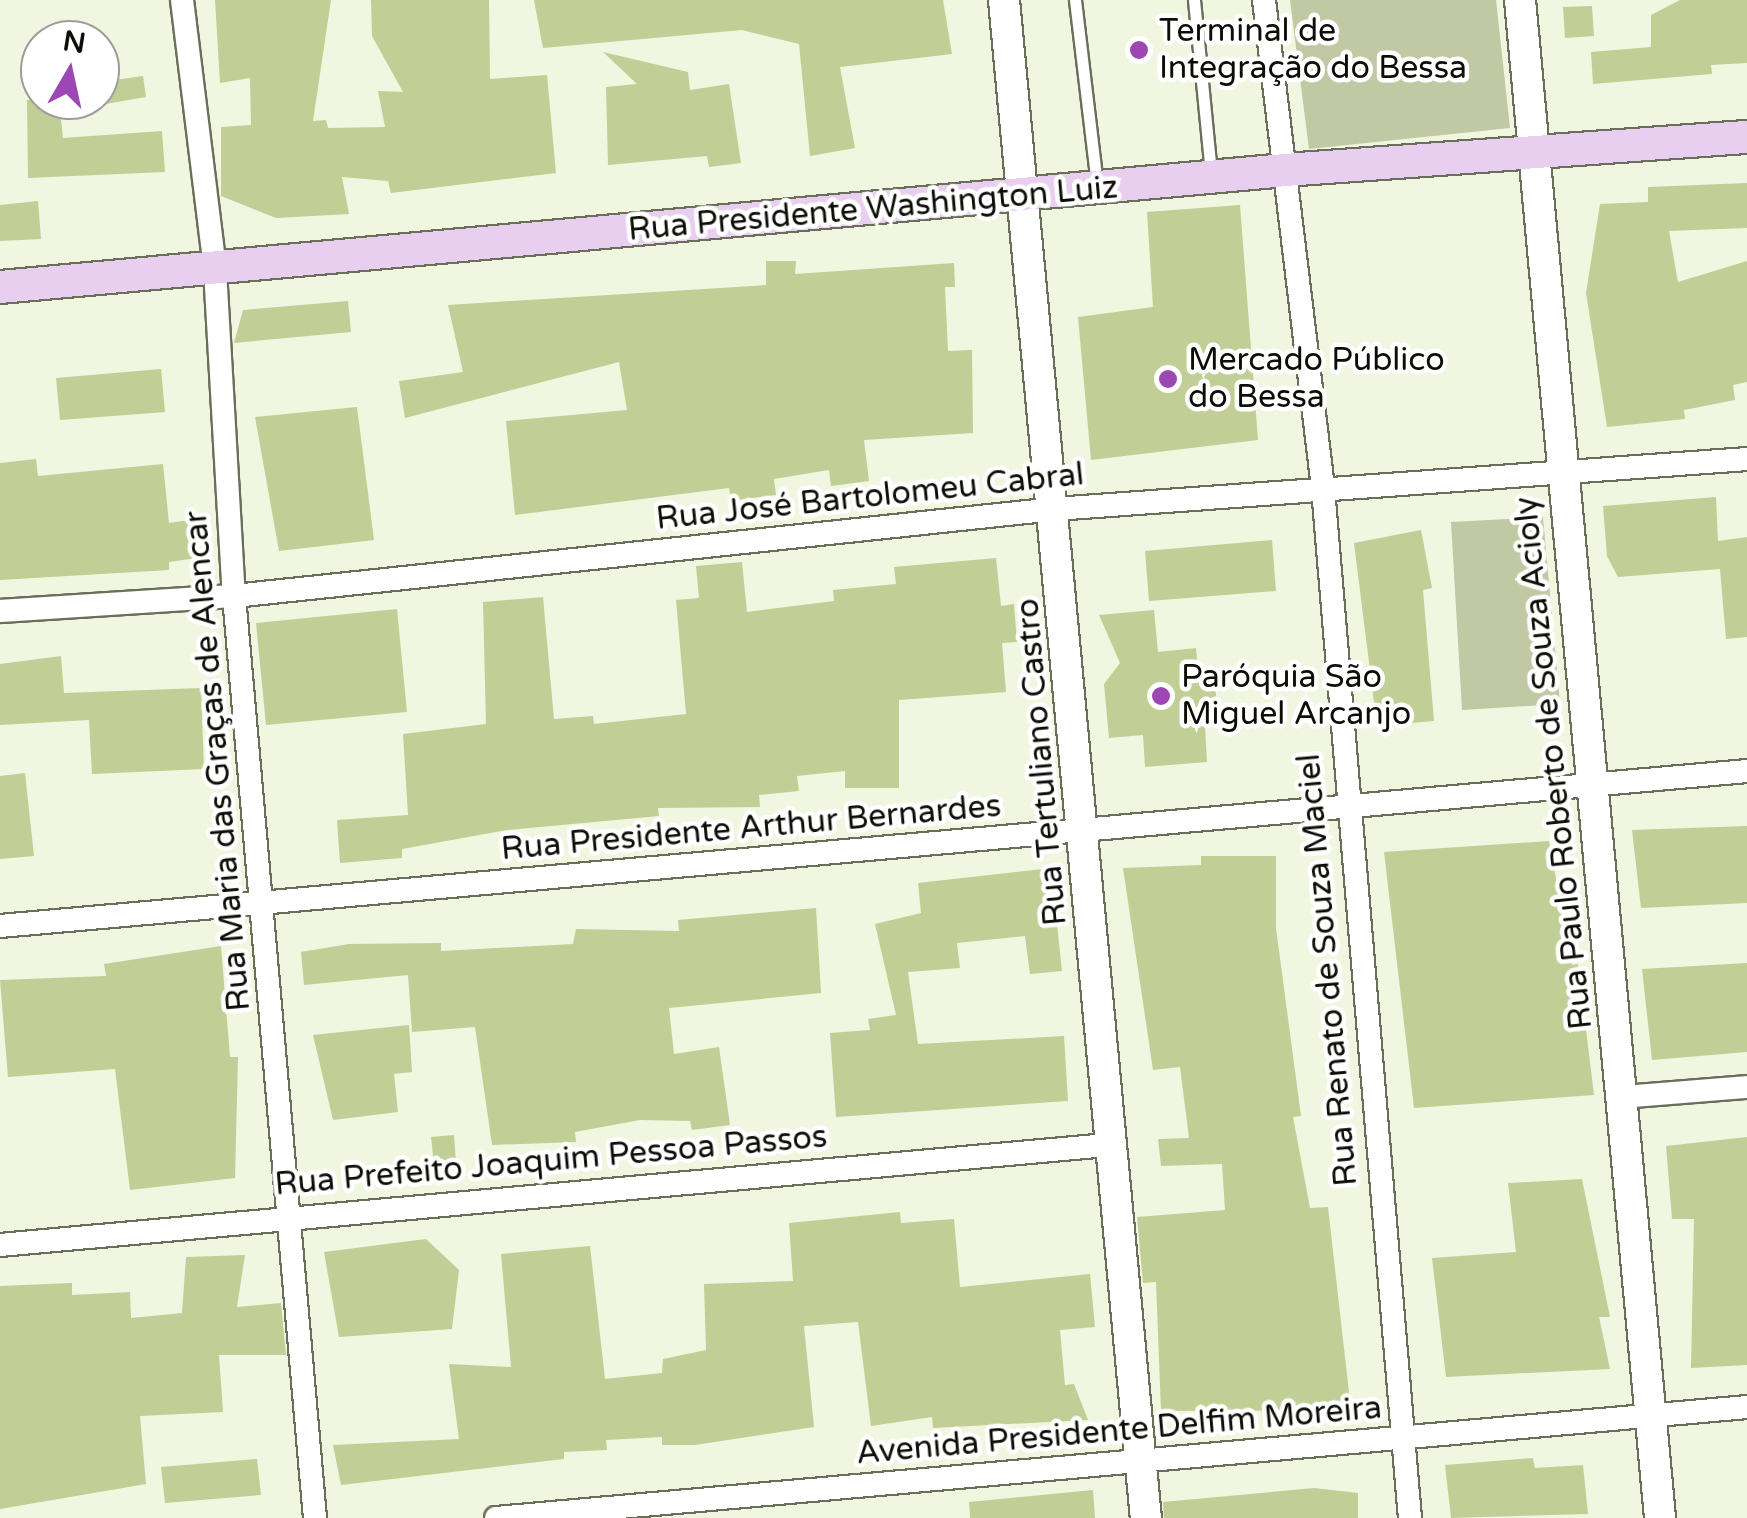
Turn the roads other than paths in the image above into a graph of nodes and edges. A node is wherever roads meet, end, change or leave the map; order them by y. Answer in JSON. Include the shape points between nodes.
{"nodes":[{"id":1,"x":182,"y":0,"type":"edge"},
{"id":2,"x":1004,"y":0,"type":"edge"},
{"id":3,"x":1074,"y":0,"type":"edge"},
{"id":4,"x":1194,"y":0,"type":"edge"},
{"id":5,"x":1264,"y":0,"type":"edge"},
{"id":6,"x":1520,"y":0,"type":"edge"},
{"id":7,"x":1747,"y":137,"type":"edge"},
{"id":8,"x":1534,"y":158,"type":"junction"},
{"id":9,"x":1284,"y":170,"type":"junction"},
{"id":10,"x":1212,"y":178,"type":"junction"},
{"id":11,"x":1097,"y":188,"type":"junction"},
{"id":12,"x":1026,"y":196,"type":"junction"},
{"id":13,"x":215,"y":270,"type":"junction"},
{"id":14,"x":0,"y":287,"type":"edge"},
{"id":15,"x":1747,"y":459,"type":"edge"},
{"id":16,"x":1560,"y":477,"type":"junction"},
{"id":17,"x":1322,"y":489,"type":"junction"},
{"id":18,"x":1055,"y":509,"type":"junction"},
{"id":19,"x":234,"y":596,"type":"junction"},
{"id":20,"x":0,"y":611,"type":"edge"},
{"id":21,"x":1747,"y":771,"type":"edge"},
{"id":22,"x":1593,"y":780,"type":"junction"},
{"id":23,"x":1344,"y":801,"type":"junction"},
{"id":24,"x":1085,"y":828,"type":"junction"},
{"id":25,"x":261,"y":908,"type":"junction"},
{"id":26,"x":0,"y":926,"type":"edge"},
{"id":27,"x":1747,"y":1087,"type":"edge"},
{"id":28,"x":1622,"y":1097,"type":"junction"},
{"id":29,"x":1108,"y":1144,"type":"junction"},
{"id":30,"x":289,"y":1216,"type":"junction"},
{"id":31,"x":0,"y":1245,"type":"edge"},
{"id":32,"x":1747,"y":1407,"type":"edge"},
{"id":33,"x":1650,"y":1416,"type":"junction"},
{"id":34,"x":1404,"y":1439,"type":"junction"},
{"id":35,"x":1142,"y":1459,"type":"junction"},
{"id":36,"x":315,"y":1518,"type":"edge"},
{"id":37,"x":496,"y":1518,"type":"edge"},
{"id":38,"x":1146,"y":1518,"type":"edge"},
{"id":39,"x":1410,"y":1518,"type":"edge"},
{"id":40,"x":1660,"y":1518,"type":"edge"}],
"edges":[{"from":1,"to":13,"type":"street","name":"Rua Maria das Graças de Alencar"},
{"from":2,"to":12,"type":"street","name":"Rua Tertuliano Castro"},
{"from":3,"to":11,"type":"lane"},
{"from":4,"to":10,"type":"lane"},
{"from":5,"to":9,"type":"street","name":"Rua Renato de Souza Maciel"},
{"from":6,"to":8,"type":"street","name":"Rua Paulo Roberto de Souza Acioly"},
{"from":7,"to":8,"type":"main road","name":"Rua Presidente Washington Luiz"},
{"from":8,"to":9,"type":"main road","name":"Rua Presidente Washington Luiz"},
{"from":8,"to":16,"type":"street","name":"Rua Paulo Roberto de Souza Acioly"},
{"from":9,"to":10,"type":"main road","name":"Rua Presidente Washington Luiz"},
{"from":9,"to":17,"type":"street","name":"Rua Renato de Souza Maciel"},
{"from":10,"to":11,"type":"main road","name":"Rua Presidente Washington Luiz"},
{"from":11,"to":12,"type":"main road","name":"Rua Presidente Washington Luiz"},
{"from":12,"to":13,"type":"main road","name":"Rua Presidente Washington Luiz"},
{"from":12,"to":18,"type":"street","name":"Rua Tertuliano Castro"},
{"from":13,"to":14,"type":"main road","name":"Rua Presidente Washington Luiz"},
{"from":13,"to":19,"type":"street","name":"Rua Maria das Graças de Alencar"},
{"from":15,"to":16,"type":"street","name":"Rua José Bartolomeu Cabral"},
{"from":16,"to":17,"type":"street","name":"Rua José Bartolomeu Cabral"},
{"from":16,"to":22,"type":"street","name":"Rua Paulo Roberto de Souza Acioly"},
{"from":17,"to":18,"type":"street","name":"Rua José Bartolomeu Cabral"},
{"from":17,"to":23,"type":"street","name":"Rua Renato de Souza Maciel"},
{"from":18,"to":19,"type":"street","name":"Rua José Bartolomeu Cabral"},
{"from":18,"to":24,"type":"street","name":"Rua Tertuliano Castro"},
{"from":19,"to":20,"type":"street","name":"Rua José Bartolomeu Cabral"},
{"from":19,"to":25,"type":"street","name":"Rua Maria das Graças de Alencar"},
{"from":21,"to":22,"type":"street","name":"Rua Presidente Arthur Bernardes"},
{"from":22,"to":23,"type":"street","name":"Rua Presidente Arthur Bernardes"},
{"from":22,"to":28,"type":"street","name":"Rua Paulo Roberto de Souza Acioly"},
{"from":23,"to":24,"type":"street","name":"Rua Presidente Arthur Bernardes"},
{"from":23,"to":34,"type":"street","name":"Rua Renato de Souza Maciel"},
{"from":24,"to":25,"type":"street","name":"Rua Presidente Arthur Bernardes"},
{"from":24,"to":29,"type":"street","name":"Rua Tertuliano Castro"},
{"from":25,"to":26,"type":"street","name":"Rua Presidente Arthur Bernardes"},
{"from":25,"to":30,"type":"street","name":"Rua Maria das Graças de Alencar"},
{"from":27,"to":28,"type":"street"},
{"from":28,"to":33,"type":"street","name":"Rua Paulo Roberto de Souza Acioly"},
{"from":29,"to":30,"type":"street","name":"Rua Prefeito Joaquim Pessoa Passos"},
{"from":29,"to":35,"type":"street","name":"Rua Tertuliano Castro"},
{"from":30,"to":31,"type":"street","name":"Rua Prefeito Joaquim Pessoa Passos"},
{"from":30,"to":36,"type":"street","name":"Rua Maria das Graças de Alencar"},
{"from":32,"to":33,"type":"street","name":"Avenida Presidente Delfim Moreira"},
{"from":33,"to":34,"type":"street","name":"Avenida Presidente Delfim Moreira"},
{"from":33,"to":40,"type":"street","name":"Rua Paulo Roberto de Souza Acioly"},
{"from":34,"to":35,"type":"street","name":"Avenida Presidente Delfim Moreira"},
{"from":34,"to":39,"type":"street","name":"Rua Renato de Souza Maciel"},
{"from":35,"to":37,"type":"street","name":"Avenida Presidente Delfim Moreira"},
{"from":35,"to":38,"type":"street","name":"Rua Tertuliano Castro"}]}
